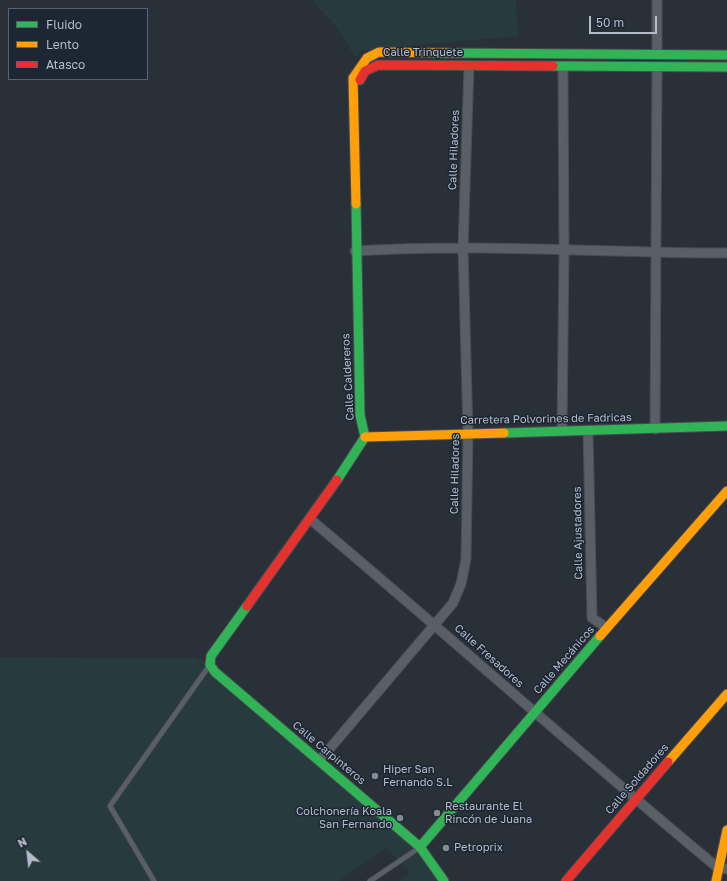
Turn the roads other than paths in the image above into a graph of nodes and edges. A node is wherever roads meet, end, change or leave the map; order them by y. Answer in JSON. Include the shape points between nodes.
{"nodes":[{"id":1,"x":657,"y":0,"type":"edge"},
{"id":2,"x":657,"y":54,"type":"junction"},
{"id":3,"x":727,"y":55,"type":"edge"},
{"id":4,"x":469,"y":66,"type":"junction"},
{"id":5,"x":727,"y":66,"type":"edge"},
{"id":6,"x":562,"y":67,"type":"junction"},
{"id":7,"x":657,"y":67,"type":"junction"},
{"id":8,"x":355,"y":85,"type":"junction"},
{"id":9,"x":463,"y":248,"type":"junction"},
{"id":10,"x":355,"y":251,"type":"junction"},
{"id":11,"x":564,"y":251,"type":"junction"},
{"id":12,"x":657,"y":253,"type":"junction"},
{"id":13,"x":727,"y":253,"type":"edge"},
{"id":14,"x":727,"y":426,"type":"edge"},
{"id":15,"x":655,"y":429,"type":"junction"},
{"id":16,"x":562,"y":431,"type":"junction"},
{"id":17,"x":588,"y":431,"type":"junction"},
{"id":18,"x":468,"y":433,"type":"junction"},
{"id":19,"x":365,"y":437,"type":"junction"},
{"id":20,"x":727,"y":491,"type":"edge"},
{"id":21,"x":310,"y":519,"type":"junction"},
{"id":22,"x":435,"y":624,"type":"junction"},
{"id":23,"x":607,"y":628,"type":"junction"},
{"id":24,"x":210,"y":665,"type":"junction"},
{"id":25,"x":727,"y":694,"type":"edge"},
{"id":26,"x":534,"y":713,"type":"junction"},
{"id":27,"x":320,"y":760,"type":"junction"},
{"id":28,"x":635,"y":799,"type":"junction"},
{"id":29,"x":727,"y":830,"type":"edge"},
{"id":30,"x":420,"y":847,"type":"junction"},
{"id":31,"x":722,"y":868,"type":"edge"},
{"id":32,"x":154,"y":881,"type":"edge"},
{"id":33,"x":370,"y":881,"type":"edge"},
{"id":34,"x":444,"y":881,"type":"edge"},
{"id":35,"x":566,"y":881,"type":"edge"},
{"id":36,"x":716,"y":881,"type":"edge"}],
"edges":[{"from":1,"to":2,"type":"street"},
{"from":2,"to":3,"type":"street","name":"Calle Trinquete"},
{"from":2,"to":8,"type":"street","name":"Calle Trinquete","via":[[379,52],[367,58],[360,66],[353,78]]},
{"from":4,"to":6,"type":"street","name":"Calle Trinquete"},
{"from":4,"to":8,"type":"street","name":"Calle Trinquete","via":[[378,65],[366,71]]},
{"from":4,"to":9,"type":"street","name":"Calle Hiladores"},
{"from":5,"to":7,"type":"street","name":"Calle Trinquete"},
{"from":6,"to":7,"type":"street","name":"Calle Trinquete"},
{"from":6,"to":11,"type":"street"},
{"from":7,"to":12,"type":"street"},
{"from":8,"to":10,"type":"street","name":"Calle Caldereros"},
{"from":9,"to":10,"type":"street","via":[[412,247]]},
{"from":9,"to":11,"type":"street"},
{"from":9,"to":18,"type":"street","name":"Calle Hiladores"},
{"from":10,"to":19,"type":"street","name":"Calle Caldereros","via":[[360,417]]},
{"from":11,"to":12,"type":"street"},
{"from":11,"to":16,"type":"street"},
{"from":12,"to":13,"type":"street"},
{"from":12,"to":15,"type":"street"},
{"from":14,"to":15,"type":"street","name":"Carretera Polvorines de Fadricas"},
{"from":15,"to":17,"type":"street","name":"Carretera Polvorines de Fadricas"},
{"from":16,"to":17,"type":"street","name":"Carretera Polvorines de Fadricas"},
{"from":16,"to":18,"type":"street","name":"Carretera Polvorines de Fadricas"},
{"from":17,"to":23,"type":"street","name":"Calle Ajustadores","via":[[592,618]]},
{"from":18,"to":19,"type":"street","name":"Carretera Polvorines de Fadricas"},
{"from":18,"to":22,"type":"street","name":"Calle Hiladores","via":[[466,559],[462,584],[453,602]]},
{"from":19,"to":21,"type":"street"},
{"from":20,"to":23,"type":"street","name":"Calle Mecánicos"},
{"from":21,"to":22,"type":"street","name":"Calle Fresadores"},
{"from":21,"to":24,"type":"street","via":[[211,656]]},
{"from":22,"to":26,"type":"street","name":"Calle Fresadores"},
{"from":22,"to":27,"type":"street","name":"Calle Hiladores"},
{"from":23,"to":26,"type":"street","name":"Calle Mecánicos"},
{"from":24,"to":27,"type":"street","name":"Calle Carpinteros","via":[[215,672]]},
{"from":24,"to":32,"type":"lane","via":[[110,806]]},
{"from":25,"to":28,"type":"street","name":"Calle Soldadores"},
{"from":26,"to":28,"type":"street","name":"Calle Fresadores"},
{"from":26,"to":30,"type":"street","name":"Calle Mecánicos"},
{"from":27,"to":30,"type":"street","name":"Calle Carpinteros"},
{"from":28,"to":31,"type":"street","name":"Calle Fresadores"},
{"from":28,"to":35,"type":"street","name":"Calle Soldadores"},
{"from":29,"to":31,"type":"street"},
{"from":30,"to":33,"type":"lane"},
{"from":30,"to":34,"type":"street","name":"Calle Carpinteros"},
{"from":31,"to":36,"type":"street"}]}
